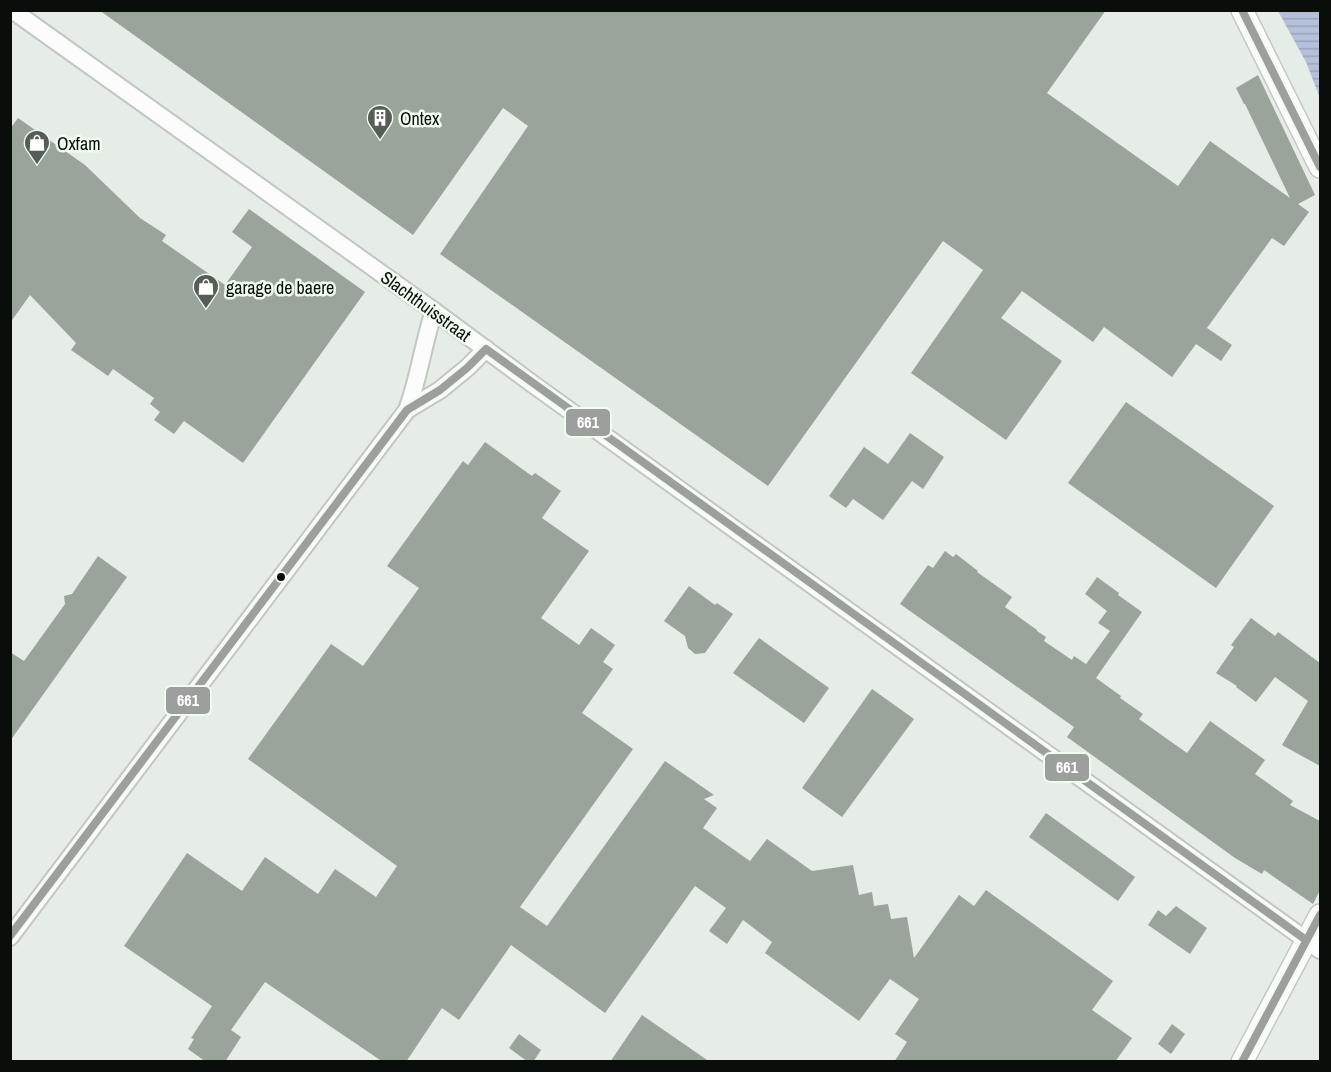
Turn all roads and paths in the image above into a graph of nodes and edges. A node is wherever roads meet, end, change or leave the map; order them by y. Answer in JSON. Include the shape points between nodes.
{"nodes":[{"id":1,"x":12,"y":10,"type":"edge"},
{"id":2,"x":1242,"y":10,"type":"edge"},
{"id":3,"x":1320,"y":167,"type":"edge"},
{"id":4,"x":434,"y":311,"type":"junction"},
{"id":5,"x":486,"y":349,"type":"junction"},
{"id":6,"x":407,"y":410,"type":"junction"},
{"id":7,"x":1320,"y":915,"type":"edge"},
{"id":8,"x":10,"y":937,"type":"edge"},
{"id":9,"x":1313,"y":945,"type":"edge"},
{"id":10,"x":1242,"y":1062,"type":"edge"}],
"edges":[{"from":1,"to":4,"type":"street","name":"Slachthuisstraat"},
{"from":2,"to":3,"type":"street"},
{"from":4,"to":5,"type":"street","name":"Slachthuisstraat"},
{"from":4,"to":6,"type":"street"},
{"from":5,"to":6,"type":"street","via":[[440,390]]},
{"from":5,"to":9,"type":"street","name":"Slachthuisstraat"},
{"from":6,"to":8,"type":"street"},
{"from":7,"to":9,"type":"street"},
{"from":9,"to":10,"type":"street"}]}
